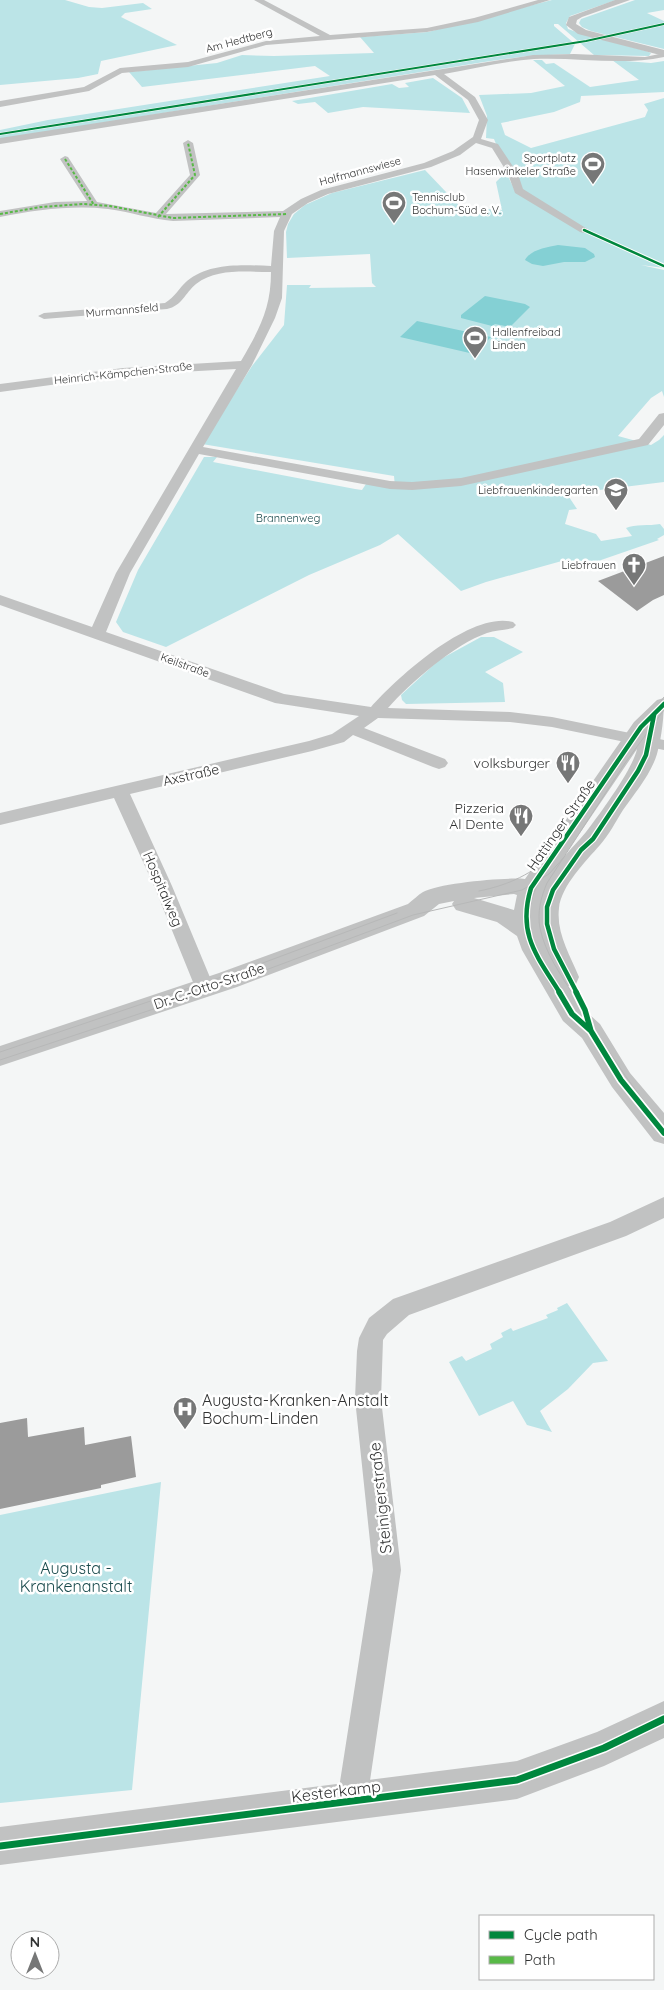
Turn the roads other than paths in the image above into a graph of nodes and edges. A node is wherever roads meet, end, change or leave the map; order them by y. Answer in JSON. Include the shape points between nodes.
{"nodes":[{"id":1,"x":258,"y":0,"type":"edge"},
{"id":2,"x":546,"y":0,"type":"edge"},
{"id":3,"x":625,"y":0,"type":"edge"},
{"id":4,"x":329,"y":38,"type":"junction"},
{"id":5,"x":664,"y":54,"type":"edge"},
{"id":6,"x":436,"y":72,"type":"junction"},
{"id":7,"x":0,"y":104,"type":"edge"},
{"id":8,"x":475,"y":140,"type":"junction"},
{"id":9,"x":0,"y":141,"type":"edge"},
{"id":10,"x":188,"y":143,"type":"dead end"},
{"id":11,"x":65,"y":159,"type":"dead end"},
{"id":12,"x":94,"y":205,"type":"junction"},
{"id":13,"x":0,"y":214,"type":"edge"},
{"id":14,"x":287,"y":214,"type":"junction"},
{"id":15,"x":158,"y":217,"type":"junction"},
{"id":16,"x":584,"y":230,"type":"dead end"},
{"id":17,"x":277,"y":269,"type":"junction"},
{"id":18,"x":44,"y":316,"type":"dead end"},
{"id":19,"x":246,"y":365,"type":"junction"},
{"id":20,"x":0,"y":388,"type":"edge"},
{"id":21,"x":664,"y":417,"type":"edge"},
{"id":22,"x":195,"y":449,"type":"junction"},
{"id":23,"x":0,"y":600,"type":"edge"},
{"id":24,"x":508,"y":625,"type":"dead end"},
{"id":25,"x":97,"y":634,"type":"junction"},
{"id":26,"x":659,"y":709,"type":"edge"},
{"id":27,"x":375,"y":713,"type":"junction"},
{"id":28,"x":352,"y":729,"type":"junction"},
{"id":29,"x":649,"y":742,"type":"edge"},
{"id":30,"x":439,"y":764,"type":"dead end"},
{"id":31,"x":120,"y":791,"type":"junction"},
{"id":32,"x":0,"y":819,"type":"edge"},
{"id":33,"x":538,"y":891,"type":"junction"},
{"id":34,"x":464,"y":904,"type":"junction"},
{"id":35,"x":416,"y":910,"type":"junction"},
{"id":36,"x":527,"y":932,"type":"junction"},
{"id":37,"x":204,"y":987,"type":"junction"},
{"id":38,"x":591,"y":1031,"type":"junction"},
{"id":39,"x":0,"y":1056,"type":"edge"},
{"id":40,"x":664,"y":1134,"type":"edge"},
{"id":41,"x":664,"y":1208,"type":"edge"},
{"id":42,"x":664,"y":1720,"type":"edge"},
{"id":43,"x":352,"y":1801,"type":"junction"},
{"id":44,"x":0,"y":1846,"type":"edge"}],
"edges":[{"from":1,"to":4,"type":"street"},
{"from":2,"to":4,"type":"street","name":"Am Hedtberg","via":[[445,27],[399,34]]},
{"from":3,"to":5,"type":"street","via":[[572,19],[572,27]]},
{"from":4,"to":7,"type":"street","name":"Am Hedtberg","via":[[266,43],[188,64],[128,69],[86,89]]},
{"from":5,"to":6,"type":"street","via":[[645,59],[538,56]]},
{"from":6,"to":8,"type":"street","via":[[464,90],[478,107],[482,126],[481,134]]},
{"from":6,"to":9,"type":"street"},
{"from":8,"to":14,"type":"street","name":"Halfmannswiese","via":[[462,151],[424,166],[313,196]]},
{"from":8,"to":16,"type":"street","via":[[494,146],[513,174],[519,191]]},
{"from":10,"to":15,"type":"street","via":[[195,175]]},
{"from":11,"to":12,"type":"street"},
{"from":12,"to":13,"type":"street"},
{"from":12,"to":15,"type":"street"},
{"from":14,"to":15,"type":"street","via":[[187,219]]},
{"from":14,"to":17,"type":"street","via":[[278,231]]},
{"from":17,"to":18,"type":"street","name":"Murmannsfeld","via":[[232,269],[207,274],[192,282],[182,296],[167,306]]},
{"from":17,"to":19,"type":"street","via":[[273,310]]},
{"from":19,"to":20,"type":"street","name":"Heinrich-Kämpchen-Straße","via":[[116,372]]},
{"from":19,"to":22,"type":"street"},
{"from":21,"to":22,"type":"street","via":[[643,442],[439,485],[390,485]]},
{"from":22,"to":25,"type":"street","via":[[124,573]]},
{"from":23,"to":25,"type":"street","name":"Keilstraße"},
{"from":24,"to":27,"type":"street","via":[[484,629],[445,650],[399,686]]},
{"from":25,"to":27,"type":"street","name":"Keilstraße","via":[[281,699]]},
{"from":26,"to":29,"type":"street"},
{"from":27,"to":28,"type":"street","name":"Axstraße"},
{"from":27,"to":29,"type":"street","name":"Keilstraße","via":[[510,717],[552,722]]},
{"from":28,"to":30,"type":"street"},
{"from":28,"to":31,"type":"street","name":"Axstraße","via":[[338,738],[312,746]]},
{"from":29,"to":33,"type":"street","via":[[638,771],[593,839]]},
{"from":31,"to":32,"type":"street","name":"Axstraße"},
{"from":31,"to":37,"type":"street","name":"Hospitalweg"},
{"from":33,"to":34,"type":"street","name":"Dr.-C.-Otto-Straße"},
{"from":33,"to":35,"type":"street","name":"Dr.-C.-Otto-Straße","via":[[496,886],[432,897]]},
{"from":33,"to":36,"type":"street","via":[[526,906]]},
{"from":33,"to":38,"type":"street","via":[[547,907],[550,938],[585,1010]]},
{"from":34,"to":35,"type":"street","name":"Dr.-C.-Otto-Straße","via":[[438,910]]},
{"from":34,"to":36,"type":"street","name":"Dr.-C.-Otto-Straße","via":[[508,916]]},
{"from":35,"to":37,"type":"street","name":"Dr.-C.-Otto-Straße"},
{"from":36,"to":38,"type":"street","via":[[534,950],[572,1014]]},
{"from":37,"to":39,"type":"street","name":"Dr.-C.-Otto-Straße"},
{"from":38,"to":40,"type":"street","via":[[621,1080]]},
{"from":41,"to":43,"type":"street","name":"Steinigerstraße","via":[[618,1229],[401,1307],[378,1326],[371,1338],[368,1399],[387,1570]]},
{"from":42,"to":43,"type":"street","name":"Kesterkamp","via":[[604,1748],[516,1780]]},
{"from":43,"to":44,"type":"street","name":"Kesterkamp"}]}
